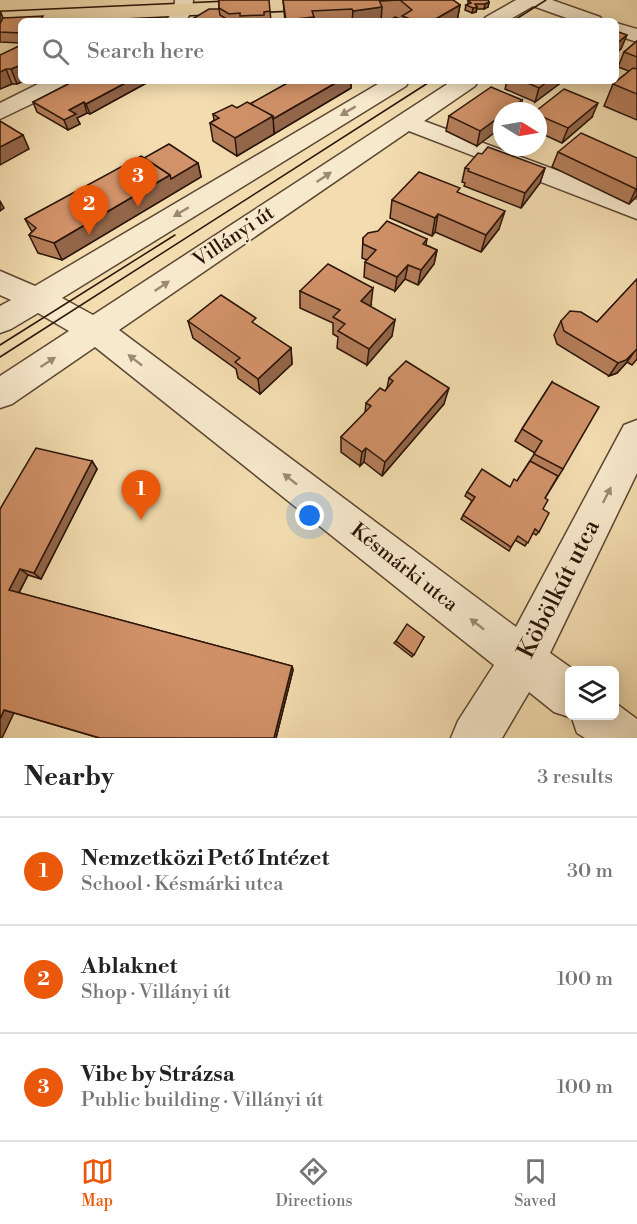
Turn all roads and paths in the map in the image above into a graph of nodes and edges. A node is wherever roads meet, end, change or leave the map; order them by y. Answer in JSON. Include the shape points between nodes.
{"nodes":[{"id":1,"x":101,"y":0,"type":"edge"},
{"id":2,"x":385,"y":0,"type":"edge"},
{"id":3,"x":529,"y":0,"type":"edge"},
{"id":4,"x":536,"y":0,"type":"edge"},
{"id":5,"x":587,"y":0,"type":"edge"},
{"id":6,"x":0,"y":5,"type":"edge"},
{"id":7,"x":181,"y":10,"type":"edge"},
{"id":8,"x":561,"y":17,"type":"edge"},
{"id":9,"x":0,"y":18,"type":"edge"},
{"id":10,"x":498,"y":18,"type":"edge"},
{"id":11,"x":619,"y":30,"type":"edge"},
{"id":12,"x":637,"y":36,"type":"edge"},
{"id":13,"x":55,"y":84,"type":"edge"},
{"id":14,"x":393,"y":84,"type":"edge"},
{"id":15,"x":463,"y":84,"type":"edge"},
{"id":16,"x":0,"y":112,"type":"edge"},
{"id":17,"x":406,"y":122,"type":"junction"},
{"id":18,"x":534,"y":156,"type":"edge"},
{"id":19,"x":540,"y":173,"type":"junction"},
{"id":20,"x":637,"y":210,"type":"edge"},
{"id":21,"x":0,"y":282,"type":"edge"},
{"id":22,"x":38,"y":298,"type":"junction"},
{"id":23,"x":0,"y":321,"type":"edge"},
{"id":24,"x":96,"y":331,"type":"junction"},
{"id":25,"x":0,"y":394,"type":"edge"},
{"id":26,"x":637,"y":436,"type":"edge"},
{"id":27,"x":524,"y":660,"type":"junction"},
{"id":28,"x":565,"y":692,"type":"edge"},
{"id":29,"x":599,"y":720,"type":"edge"},
{"id":30,"x":488,"y":732,"type":"edge"},
{"id":31,"x":623,"y":738,"type":"edge"}],
"edges":[{"from":1,"to":6,"type":"main road"},
{"from":2,"to":7,"type":"main road"},
{"from":3,"to":10,"type":"street"},
{"from":4,"to":8,"type":"street"},
{"from":5,"to":8,"type":"street"},
{"from":7,"to":9,"type":"main road"},
{"from":11,"to":12,"type":"street"},
{"from":13,"to":16,"type":"street"},
{"from":14,"to":22,"type":"street","one_way":true},
{"from":15,"to":17,"type":"street","name":"Villányi út"},
{"from":17,"to":19,"type":"street"},
{"from":24,"to":17,"type":"street","name":"Villányi út","one_way":true},
{"from":18,"to":19,"type":"street","via":[[547,167]]},
{"from":19,"to":20,"type":"street"},
{"from":21,"to":22,"type":"street","name":"Késmárki utca"},
{"from":22,"to":23,"type":"street"},
{"from":22,"to":24,"type":"street","name":"Késmárki utca"},
{"from":25,"to":24,"type":"street","name":"Villányi út","one_way":true},
{"from":27,"to":24,"type":"street","name":"Késmárki utca","one_way":true},
{"from":27,"to":26,"type":"street","name":"Köbölkút utca","one_way":true},
{"from":27,"to":28,"type":"street","name":"Késmárki utca"},
{"from":27,"to":30,"type":"street","name":"Köbölkút utca"},
{"from":29,"to":31,"type":"street"}]}
